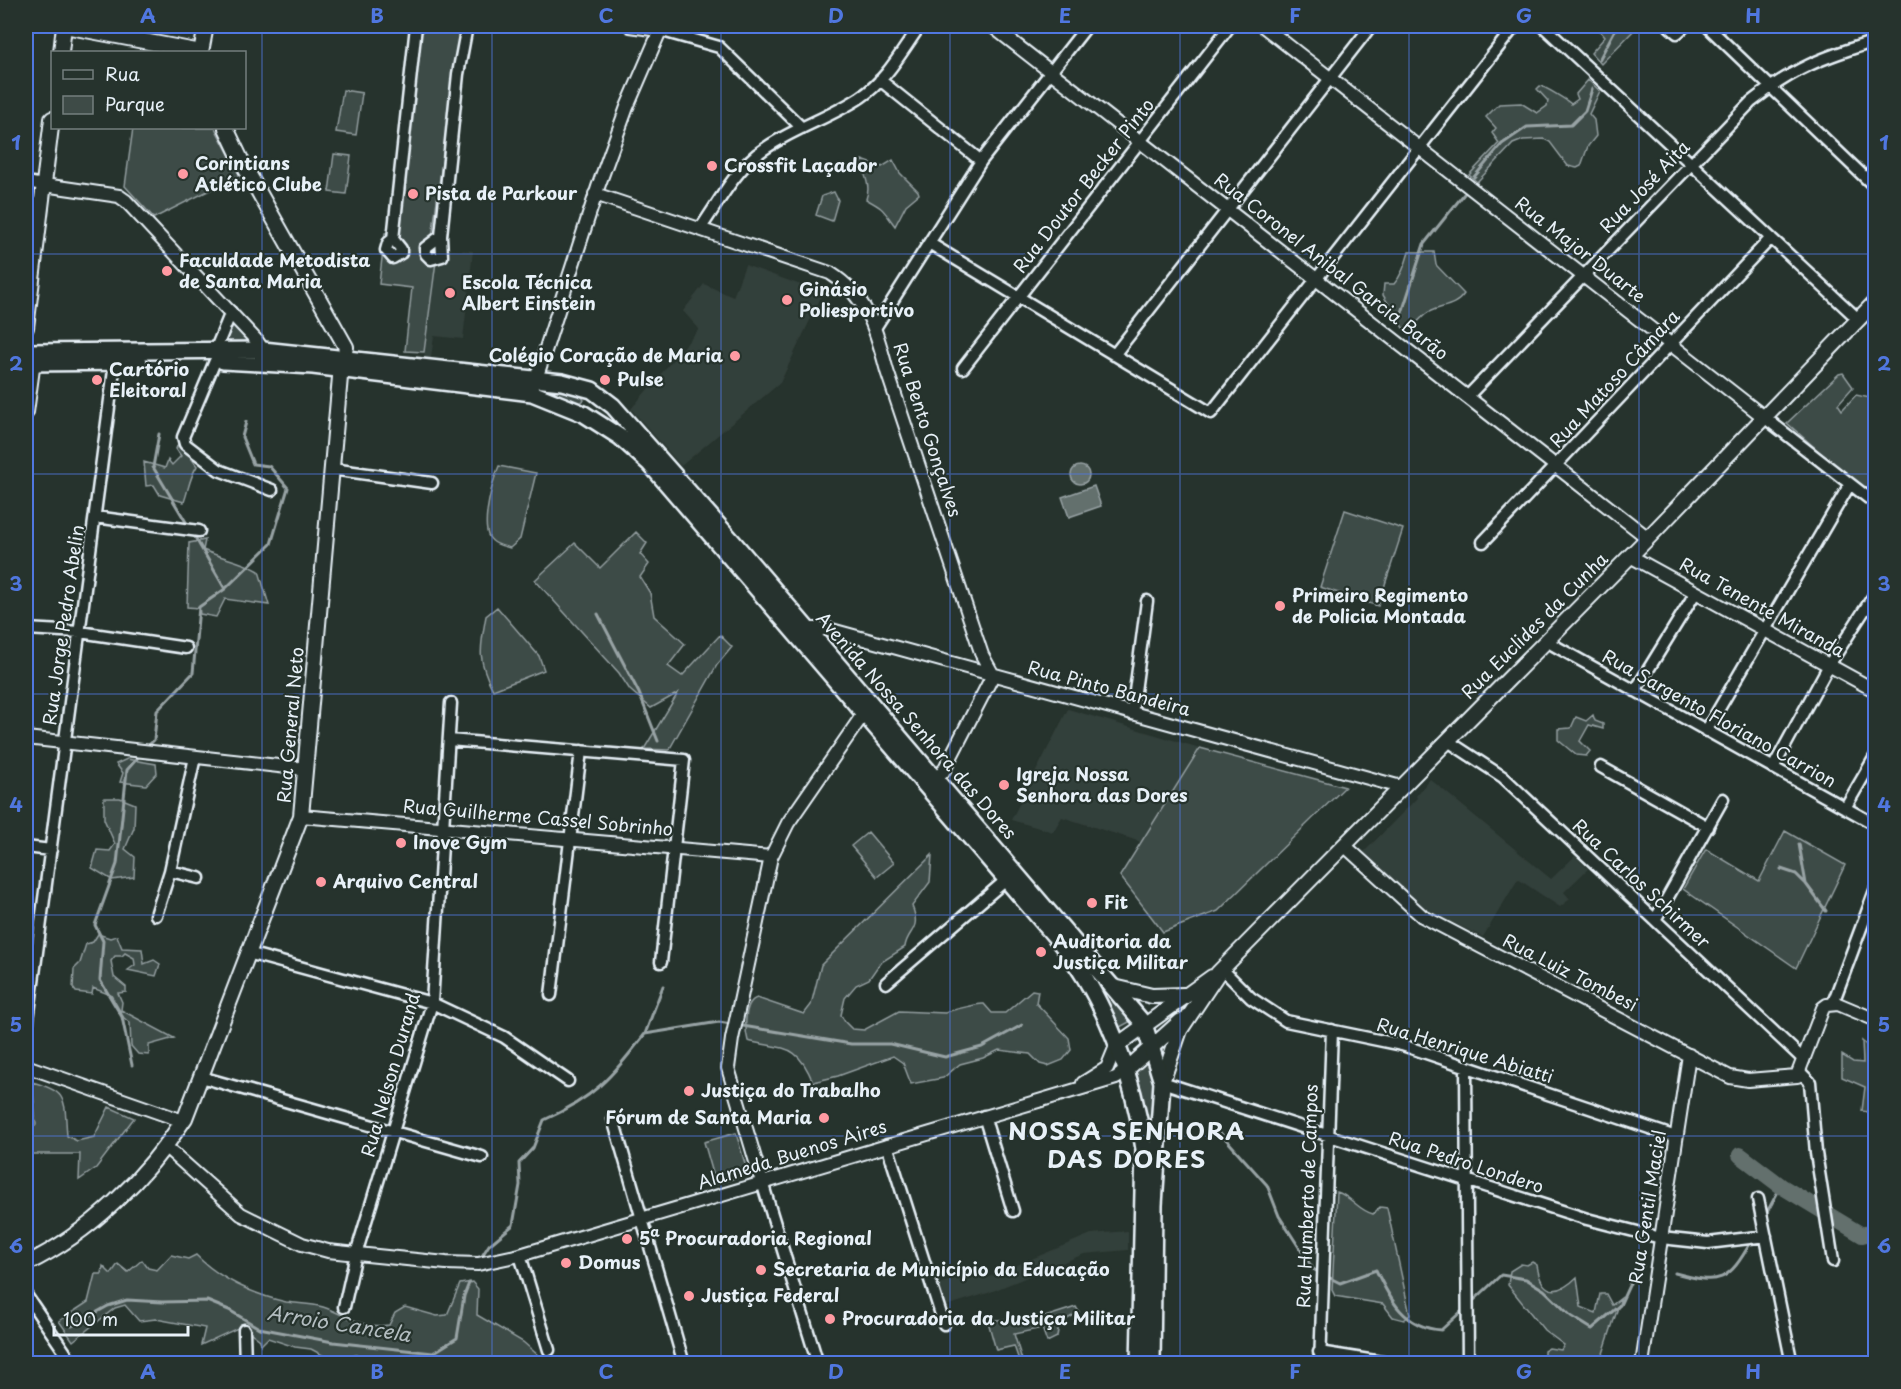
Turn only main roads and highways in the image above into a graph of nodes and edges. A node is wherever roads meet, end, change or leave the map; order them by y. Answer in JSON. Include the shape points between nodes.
{"nodes":[{"id":1,"x":65,"y":26,"type":"edge"},
{"id":2,"x":206,"y":26,"type":"edge"},
{"id":3,"x":61,"y":51,"type":"edge"},
{"id":4,"x":196,"y":51,"type":"edge"},
{"id":5,"x":201,"y":51,"type":"edge"},
{"id":6,"x":51,"y":127,"type":"edge"},
{"id":7,"x":226,"y":129,"type":"edge"},
{"id":8,"x":1875,"y":301,"type":"edge"},
{"id":9,"x":26,"y":328,"type":"edge"},
{"id":10,"x":215,"y":356,"type":"junction"},
{"id":11,"x":29,"y":357,"type":"edge"},
{"id":12,"x":343,"y":364,"type":"junction"},
{"id":13,"x":600,"y":395,"type":"junction"},
{"id":14,"x":26,"y":412,"type":"edge"},
{"id":15,"x":584,"y":414,"type":"junction"},
{"id":16,"x":803,"y":633,"type":"junction"},
{"id":17,"x":932,"y":783,"type":"junction"},
{"id":18,"x":1220,"y":971,"type":"junction"},
{"id":19,"x":1114,"y":987,"type":"junction"},
{"id":20,"x":1184,"y":995,"type":"junction"},
{"id":21,"x":1188,"y":1016,"type":"junction"},
{"id":22,"x":1144,"y":1024,"type":"junction"},
{"id":23,"x":1116,"y":1046,"type":"junction"},
{"id":24,"x":1153,"y":1046,"type":"junction"},
{"id":25,"x":1125,"y":1071,"type":"junction"},
{"id":26,"x":1162,"y":1082,"type":"junction"},
{"id":27,"x":26,"y":1264,"type":"edge"},
{"id":28,"x":1139,"y":1364,"type":"edge"},
{"id":29,"x":1152,"y":1364,"type":"edge"}],
"edges":[{"from":1,"to":3,"type":"main road"},
{"from":1,"to":4,"type":"main road"},
{"from":2,"to":5,"type":"main road"},
{"from":6,"to":9,"type":"main road"},
{"from":7,"to":12,"type":"main road","name":"Rua General Neto","via":[[346,347]]},
{"from":8,"to":18,"type":"main road","name":"Rua Euclides da Cunha","via":[[1648,538]]},
{"from":10,"to":11,"type":"main road"},
{"from":10,"to":11,"type":"main road","via":[[115,362]]},
{"from":10,"to":12,"type":"main road"},
{"from":10,"to":12,"type":"main road","via":[[263,350]]},
{"from":11,"to":14,"type":"main road"},
{"from":12,"to":13,"type":"main road","name":"Avenida Nossa Senhora das Dores","via":[[536,379],[584,387]]},
{"from":12,"to":15,"type":"main road","name":"Avenida Nossa Senhora das Dores","via":[[532,393]]},
{"from":12,"to":27,"type":"main road","name":"Rua General Neto","via":[[300,816],[183,1121],[166,1147],[92,1222],[61,1246]]},
{"from":13,"to":15,"type":"main road"},
{"from":13,"to":16,"type":"main road","name":"Avenida Nossa Senhora das Dores","via":[[658,455]]},
{"from":15,"to":16,"type":"main road","name":"Avenida Nossa Senhora das Dores","via":[[620,437],[650,464]]},
{"from":16,"to":17,"type":"main road","name":"Avenida Nossa Senhora das Dores"},
{"from":16,"to":17,"type":"main road","name":"Avenida Nossa Senhora das Dores","via":[[864,713]]},
{"from":17,"to":19,"type":"main road","name":"Avenida Nossa Senhora das Dores"},
{"from":17,"to":23,"type":"main road","name":"Avenida Nossa Senhora das Dores","via":[[1070,955],[1091,988]]},
{"from":18,"to":20,"type":"main road","name":"Rua Euclides da Cunha"},
{"from":18,"to":21,"type":"main road","name":"Rua Euclides da Cunha"},
{"from":19,"to":20,"type":"main road","via":[[1152,996]]},
{"from":19,"to":22,"type":"main road","name":"Avenida Nossa Senhora das Dores"},
{"from":20,"to":22,"type":"main road","name":"Rua Euclides da Cunha"},
{"from":21,"to":24,"type":"main road","name":"Rua Euclides da Cunha"},
{"from":21,"to":26,"type":"main road","name":"Rua Euclides da Cunha"},
{"from":22,"to":23,"type":"main road","name":"Rua Euclides da Cunha"},
{"from":22,"to":24,"type":"main road","name":"Avenida Nossa Senhora das Dores"},
{"from":23,"to":25,"type":"main road","name":"Avenida Nossa Senhora das Dores"},
{"from":24,"to":25,"type":"main road","name":"Rua Euclides da Cunha"},
{"from":24,"to":26,"type":"main road","name":"Avenida Nossa Senhora das Dores"},
{"from":25,"to":28,"type":"main road","name":"Avenida Nossa Senhora das Dores","via":[[1144,1149]]},
{"from":26,"to":29,"type":"main road","name":"Avenida Nossa Senhora das Dores","via":[[1154,1205]]}]}
